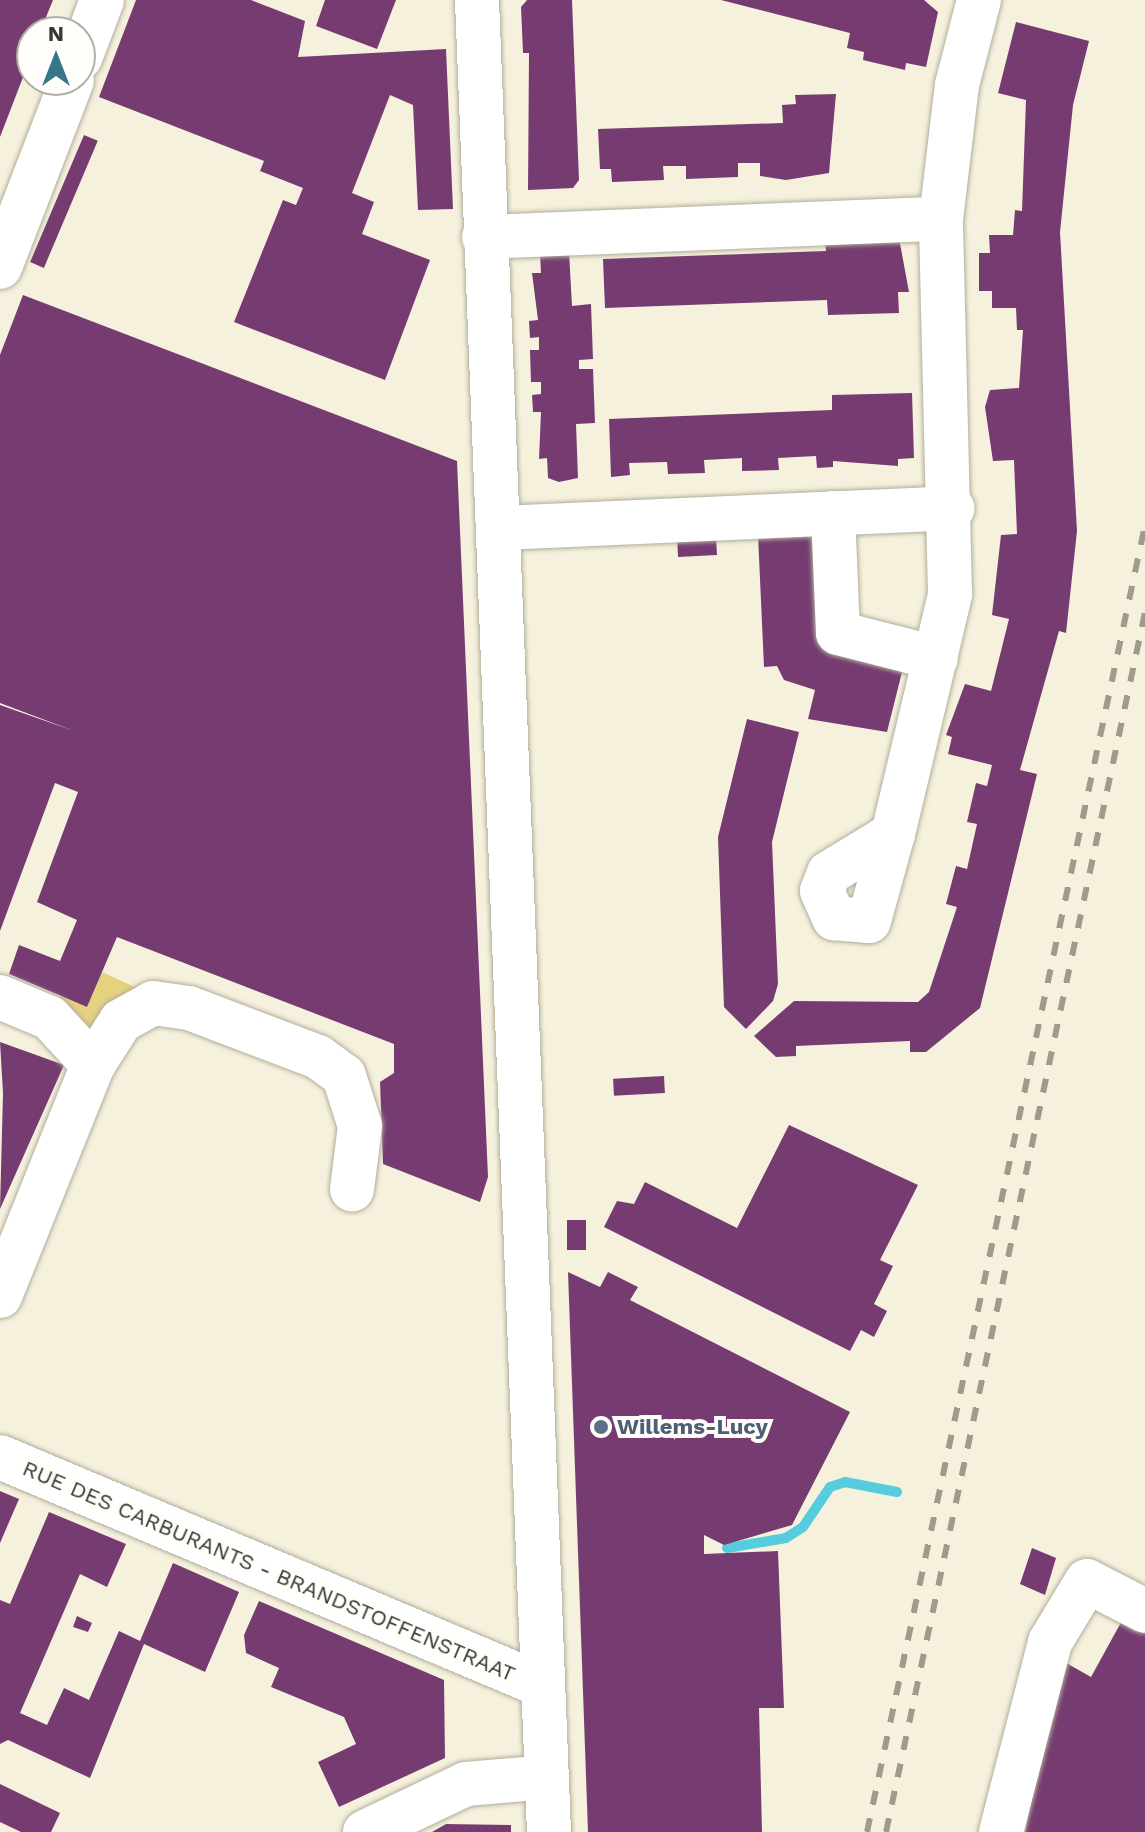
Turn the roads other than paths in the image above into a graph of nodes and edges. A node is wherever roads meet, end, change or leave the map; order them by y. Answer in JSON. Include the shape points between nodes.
{"nodes":[{"id":1,"x":477,"y":0,"type":"edge"},
{"id":2,"x":979,"y":0,"type":"edge"},
{"id":3,"x":66,"y":96,"type":"edge"},
{"id":4,"x":941,"y":219,"type":"junction"},
{"id":5,"x":484,"y":237,"type":"junction"},
{"id":6,"x":0,"y":267,"type":"edge"},
{"id":7,"x":953,"y":508,"type":"junction"},
{"id":8,"x":833,"y":513,"type":"junction"},
{"id":9,"x":500,"y":528,"type":"junction"},
{"id":10,"x":936,"y":658,"type":"junction"},
{"id":11,"x":893,"y":834,"type":"dead end"},
{"id":12,"x":0,"y":997,"type":"edge"},
{"id":13,"x":93,"y":1065,"type":"junction"},
{"id":14,"x":352,"y":1189,"type":"dead end"},
{"id":15,"x":0,"y":1296,"type":"edge"},
{"id":16,"x":0,"y":1457,"type":"edge"},
{"id":17,"x":1145,"y":1611,"type":"edge"},
{"id":18,"x":539,"y":1684,"type":"junction"},
{"id":19,"x":547,"y":1777,"type":"junction"},
{"id":20,"x":365,"y":1832,"type":"edge"},
{"id":21,"x":549,"y":1832,"type":"edge"},
{"id":22,"x":1001,"y":1832,"type":"edge"}],
"edges":[{"from":1,"to":5,"type":"street"},
{"from":2,"to":4,"type":"street","via":[[957,85]]},
{"from":3,"to":6,"type":"street"},
{"from":4,"to":5,"type":"street"},
{"from":4,"to":7,"type":"street"},
{"from":5,"to":9,"type":"street"},
{"from":7,"to":8,"type":"street"},
{"from":7,"to":10,"type":"street","via":[[950,594]]},
{"from":8,"to":9,"type":"street"},
{"from":8,"to":10,"type":"street","via":[[838,633]]},
{"from":9,"to":18,"type":"street"},
{"from":10,"to":11,"type":"street"},
{"from":12,"to":13,"type":"street","via":[[50,1018]]},
{"from":13,"to":14,"type":"street","via":[[121,1021],[153,1003],[189,1008],[318,1057],[344,1076],[357,1108],[361,1150]]},
{"from":13,"to":15,"type":"street"},
{"from":16,"to":18,"type":"street","name":"RUE DES CARBURANTS - BRANDSTOFFENSTRAAT"},
{"from":17,"to":22,"type":"street","via":[[1087,1581],[1050,1642]]},
{"from":18,"to":19,"type":"street"},
{"from":19,"to":20,"type":"street","via":[[466,1784]]},
{"from":19,"to":21,"type":"street"}]}
